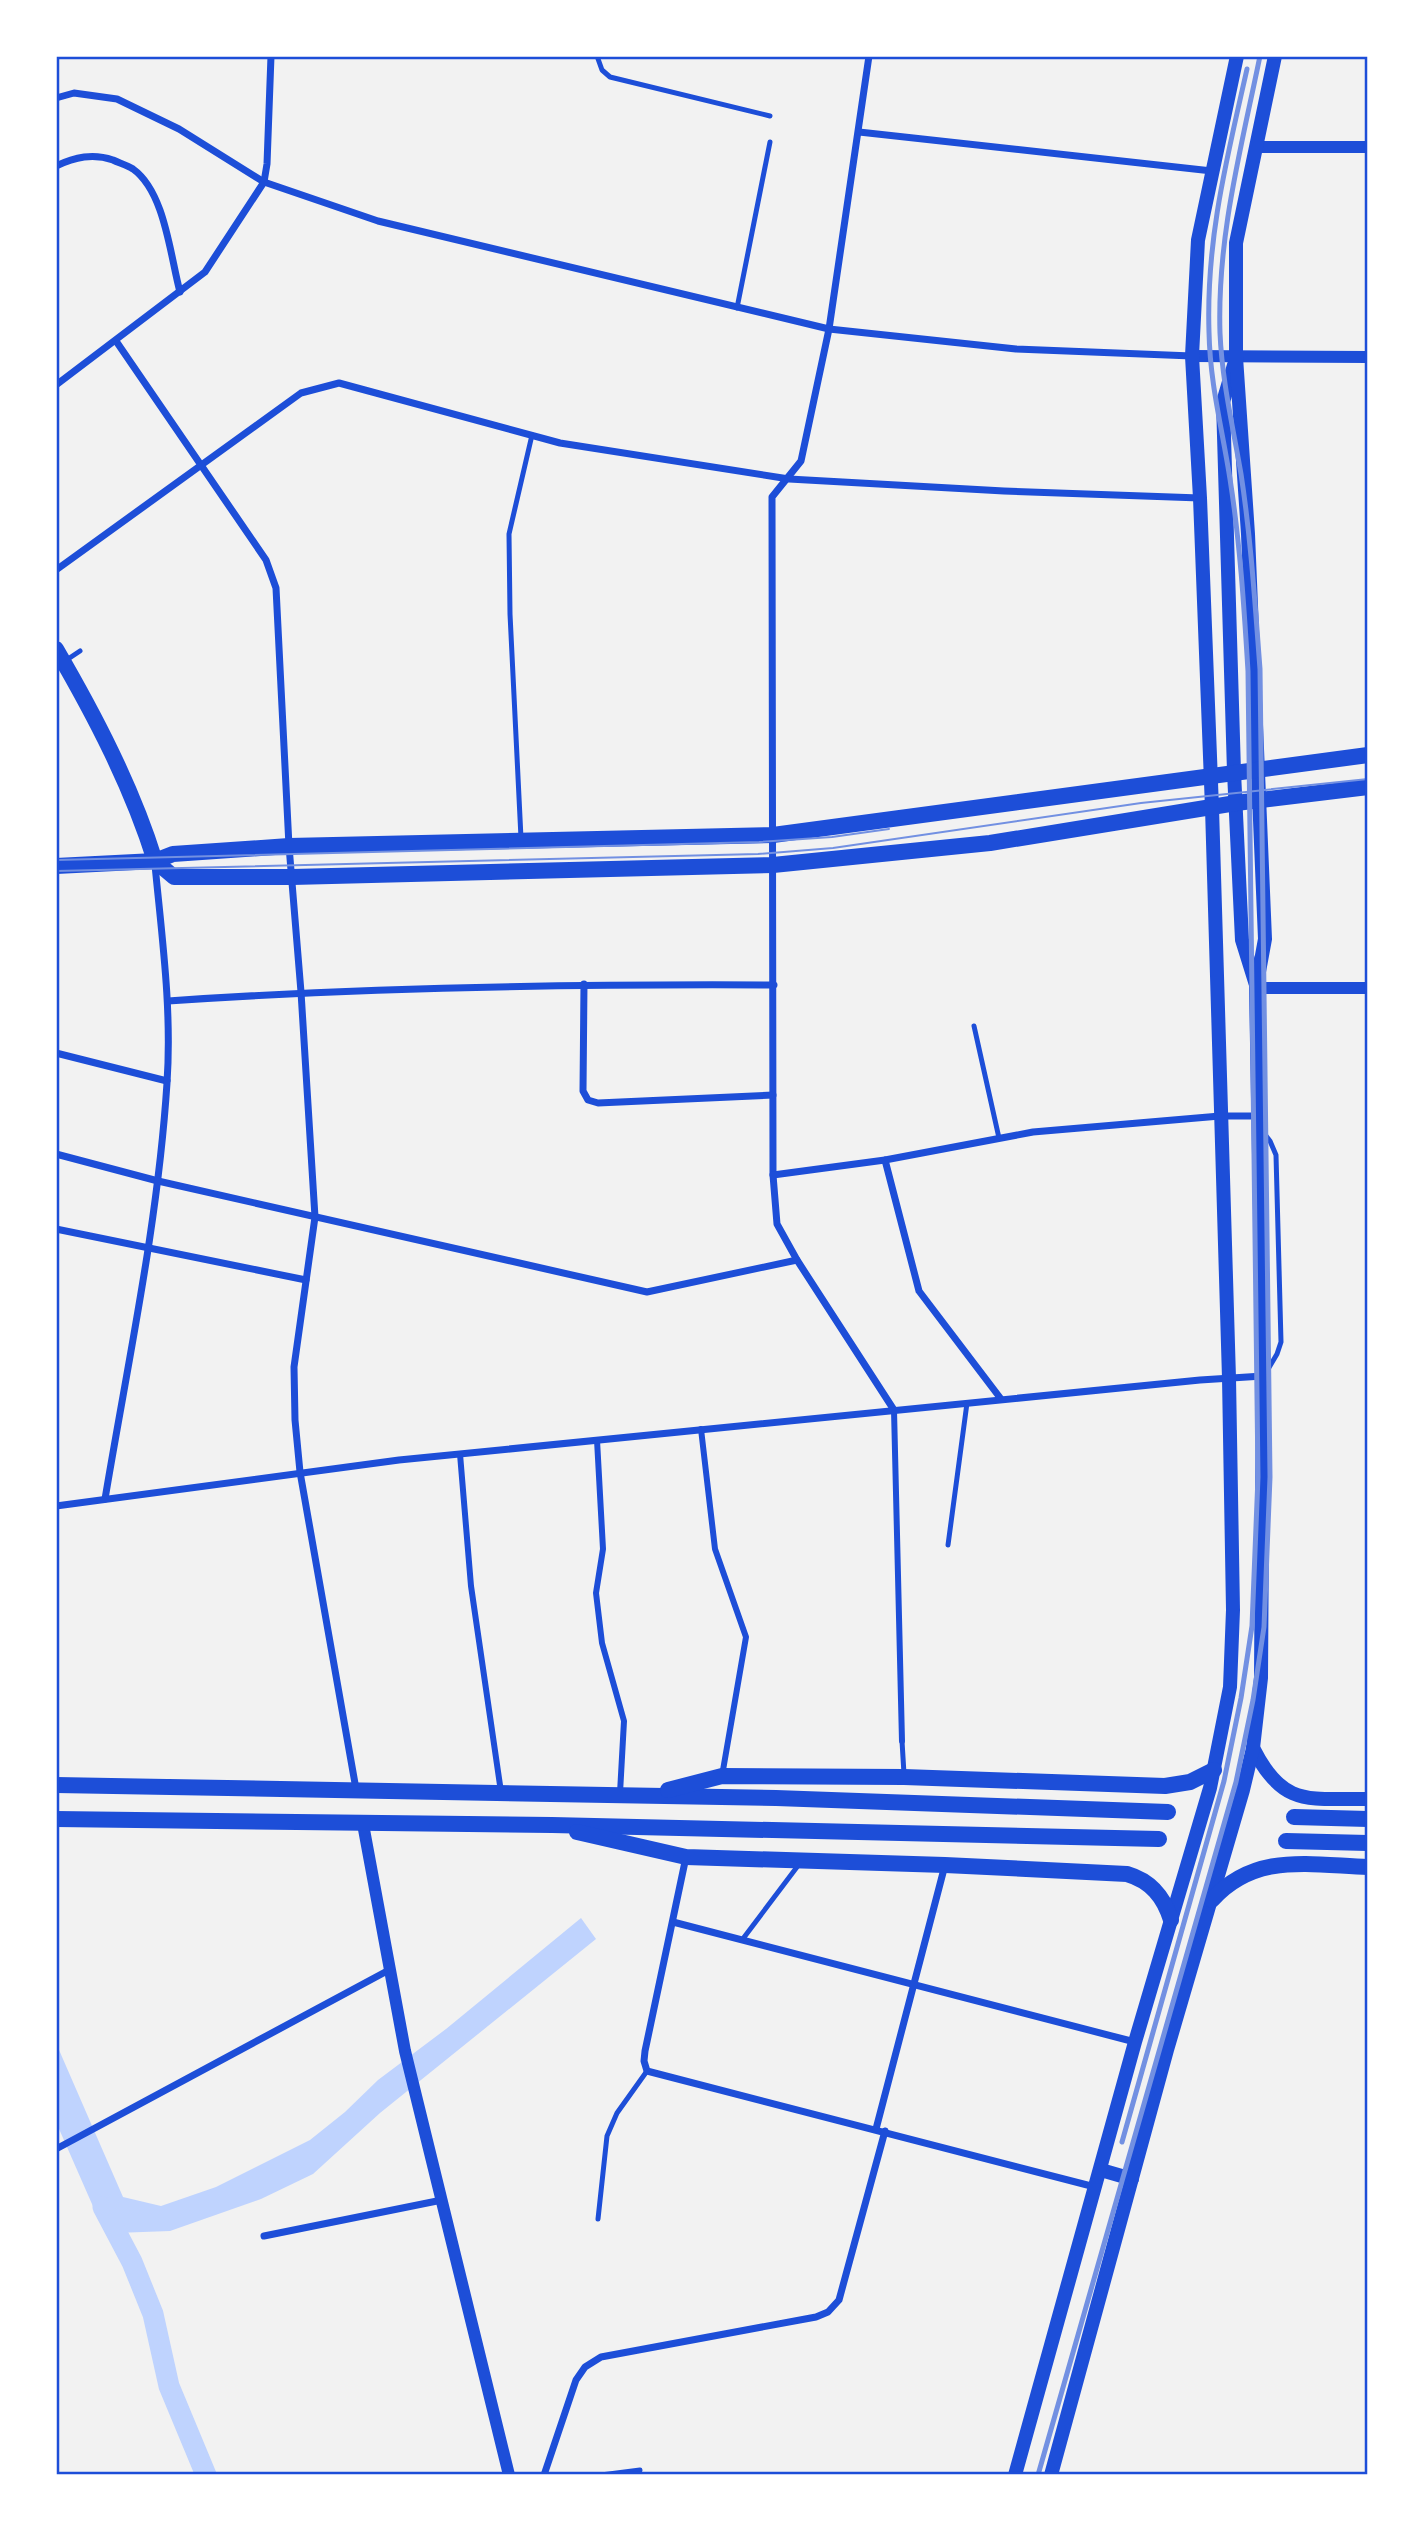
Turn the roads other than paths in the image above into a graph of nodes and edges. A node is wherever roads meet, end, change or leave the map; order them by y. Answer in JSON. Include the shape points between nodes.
{"nodes":[{"id":1,"x":271,"y":56,"type":"edge"},
{"id":2,"x":597,"y":56,"type":"edge"},
{"id":3,"x":869,"y":56,"type":"edge"},
{"id":4,"x":1237,"y":56,"type":"edge"},
{"id":5,"x":1275,"y":56,"type":"edge"},
{"id":6,"x":56,"y":98,"type":"edge"},
{"id":7,"x":770,"y":116,"type":"dead end"},
{"id":8,"x":859,"y":132,"type":"junction"},
{"id":9,"x":770,"y":142,"type":"dead end"},
{"id":10,"x":1258,"y":147,"type":"junction"},
{"id":11,"x":1368,"y":147,"type":"edge"},
{"id":12,"x":56,"y":166,"type":"edge"},
{"id":13,"x":1212,"y":171,"type":"junction"},
{"id":14,"x":264,"y":182,"type":"junction"},
{"id":15,"x":180,"y":292,"type":"junction"},
{"id":16,"x":737,"y":307,"type":"junction"},
{"id":17,"x":829,"y":329,"type":"junction"},
{"id":18,"x":116,"y":341,"type":"junction"},
{"id":19,"x":1192,"y":356,"type":"junction"},
{"id":20,"x":1236,"y":357,"type":"junction"},
{"id":21,"x":1368,"y":358,"type":"edge"},
{"id":22,"x":56,"y":385,"type":"edge"},
{"id":23,"x":532,"y":435,"type":"junction"},
{"id":24,"x":203,"y":465,"type":"junction"},
{"id":25,"x":789,"y":479,"type":"junction"},
{"id":26,"x":1200,"y":498,"type":"junction"},
{"id":27,"x":56,"y":570,"type":"edge"},
{"id":28,"x":80,"y":650,"type":"dead end"},
{"id":29,"x":60,"y":656,"type":"edge"},
{"id":30,"x":1368,"y":755,"type":"edge"},
{"id":31,"x":1258,"y":768,"type":"junction"},
{"id":32,"x":1234,"y":772,"type":"junction"},
{"id":33,"x":1209,"y":776,"type":"junction"},
{"id":34,"x":1368,"y":787,"type":"edge"},
{"id":35,"x":1259,"y":801,"type":"junction"},
{"id":36,"x":1236,"y":803,"type":"junction"},
{"id":37,"x":1212,"y":808,"type":"junction"},
{"id":38,"x":773,"y":835,"type":"junction"},
{"id":39,"x":521,"y":841,"type":"junction"},
{"id":40,"x":289,"y":846,"type":"junction"},
{"id":41,"x":155,"y":861,"type":"junction"},
{"id":42,"x":772,"y":865,"type":"junction"},
{"id":43,"x":56,"y":866,"type":"edge"},
{"id":44,"x":292,"y":877,"type":"junction"},
{"id":45,"x":584,"y":984,"type":"junction"},
{"id":46,"x":774,"y":985,"type":"junction"},
{"id":47,"x":1256,"y":988,"type":"junction"},
{"id":48,"x":1368,"y":988,"type":"edge"},
{"id":49,"x":301,"y":992,"type":"junction"},
{"id":50,"x":168,"y":1001,"type":"junction"},
{"id":51,"x":974,"y":1026,"type":"dead end"},
{"id":52,"x":56,"y":1052,"type":"edge"},
{"id":53,"x":167,"y":1081,"type":"junction"},
{"id":54,"x":773,"y":1095,"type":"junction"},
{"id":55,"x":1220,"y":1116,"type":"junction"},
{"id":56,"x":1260,"y":1122,"type":"junction"},
{"id":57,"x":999,"y":1138,"type":"junction"},
{"id":58,"x":56,"y":1154,"type":"edge"},
{"id":59,"x":885,"y":1160,"type":"junction"},
{"id":60,"x":774,"y":1175,"type":"junction"},
{"id":61,"x":158,"y":1181,"type":"junction"},
{"id":62,"x":314,"y":1217,"type":"junction"},
{"id":63,"x":56,"y":1229,"type":"edge"},
{"id":64,"x":147,"y":1248,"type":"junction"},
{"id":65,"x":797,"y":1260,"type":"junction"},
{"id":66,"x":306,"y":1280,"type":"junction"},
{"id":67,"x":1263,"y":1376,"type":"junction"},
{"id":68,"x":1229,"y":1378,"type":"junction"},
{"id":69,"x":1001,"y":1399,"type":"junction"},
{"id":70,"x":967,"y":1403,"type":"junction"},
{"id":71,"x":894,"y":1410,"type":"junction"},
{"id":72,"x":701,"y":1429,"type":"junction"},
{"id":73,"x":597,"y":1440,"type":"junction"},
{"id":74,"x":460,"y":1454,"type":"junction"},
{"id":75,"x":300,"y":1472,"type":"junction"},
{"id":76,"x":105,"y":1499,"type":"junction"},
{"id":77,"x":56,"y":1506,"type":"edge"},
{"id":78,"x":948,"y":1545,"type":"dead end"},
{"id":79,"x":902,"y":1741,"type":"joint"},
{"id":80,"x":1253,"y":1748,"type":"junction"},
{"id":81,"x":1214,"y":1770,"type":"junction"},
{"id":82,"x":722,"y":1776,"type":"junction"},
{"id":83,"x":904,"y":1777,"type":"junction"},
{"id":84,"x":56,"y":1785,"type":"edge"},
{"id":85,"x":356,"y":1790,"type":"junction"},
{"id":86,"x":501,"y":1792,"type":"junction"},
{"id":87,"x":620,"y":1795,"type":"junction"},
{"id":88,"x":649,"y":1796,"type":"junction"},
{"id":89,"x":1368,"y":1799,"type":"edge"},
{"id":90,"x":1168,"y":1812,"type":"dead end"},
{"id":91,"x":1294,"y":1817,"type":"dead end"},
{"id":92,"x":56,"y":1819,"type":"edge"},
{"id":93,"x":1368,"y":1819,"type":"edge"},
{"id":94,"x":363,"y":1824,"type":"junction"},
{"id":95,"x":552,"y":1825,"type":"junction"},
{"id":96,"x":1159,"y":1839,"type":"dead end"},
{"id":97,"x":1286,"y":1841,"type":"dead end"},
{"id":98,"x":1368,"y":1843,"type":"edge"},
{"id":99,"x":686,"y":1857,"type":"junction"},
{"id":100,"x":802,"y":1860,"type":"junction"},
{"id":101,"x":945,"y":1865,"type":"junction"},
{"id":102,"x":1368,"y":1867,"type":"edge"},
{"id":103,"x":1212,"y":1899,"type":"junction"},
{"id":104,"x":1171,"y":1920,"type":"junction"},
{"id":105,"x":673,"y":1922,"type":"junction"},
{"id":106,"x":742,"y":1940,"type":"junction"},
{"id":107,"x":389,"y":1970,"type":"junction"},
{"id":108,"x":914,"y":1984,"type":"junction"},
{"id":109,"x":1135,"y":2042,"type":"junction"},
{"id":110,"x":648,"y":2071,"type":"junction"},
{"id":111,"x":880,"y":2130,"type":"junction"},
{"id":112,"x":56,"y":2149,"type":"edge"},
{"id":113,"x":1101,"y":2170,"type":"junction"},
{"id":114,"x":1132,"y":2179,"type":"junction"},
{"id":115,"x":1096,"y":2188,"type":"junction"},
{"id":116,"x":442,"y":2200,"type":"junction"},
{"id":117,"x":598,"y":2219,"type":"dead end"},
{"id":118,"x":264,"y":2236,"type":"dead end"},
{"id":119,"x":640,"y":2470,"type":"dead end"},
{"id":120,"x":509,"y":2475,"type":"edge"},
{"id":121,"x":544,"y":2475,"type":"edge"},
{"id":122,"x":601,"y":2475,"type":"edge"},
{"id":123,"x":1015,"y":2475,"type":"edge"},
{"id":124,"x":1051,"y":2475,"type":"edge"}],
"edges":[{"from":1,"to":14,"type":"street"},
{"from":2,"to":7,"type":"lane","via":[[610,77]]},
{"from":3,"to":8,"type":"street"},
{"from":4,"to":13,"type":"main road"},
{"from":5,"to":10,"type":"main road"},
{"from":6,"to":14,"type":"street","via":[[74,93],[117,99],[179,129]]},
{"from":8,"to":13,"type":"street"},
{"from":8,"to":17,"type":"street"},
{"from":9,"to":16,"type":"lane"},
{"from":10,"to":11,"type":"street"},
{"from":10,"to":20,"type":"main road","via":[[1236,243]]},
{"from":12,"to":15,"type":"street","via":[[87,156],[103,157],[131,167],[146,181],[156,198]]},
{"from":13,"to":19,"type":"main road","via":[[1198,240]]},
{"from":14,"to":15,"type":"street","via":[[205,272]]},
{"from":14,"to":16,"type":"street","via":[[378,221]]},
{"from":15,"to":18,"type":"street"},
{"from":16,"to":17,"type":"street"},
{"from":17,"to":19,"type":"street","via":[[1016,349]]},
{"from":17,"to":25,"type":"street","via":[[801,461]]},
{"from":18,"to":22,"type":"street"},
{"from":18,"to":24,"type":"street"},
{"from":19,"to":20,"type":"street"},
{"from":19,"to":26,"type":"main road"},
{"from":20,"to":21,"type":"street"},
{"from":20,"to":31,"type":"main road"},
{"from":20,"to":32,"type":"main road","via":[[1223,402]]},
{"from":23,"to":24,"type":"street","via":[[339,383],[301,393]]},
{"from":23,"to":25,"type":"street"},
{"from":23,"to":39,"type":"lane","via":[[509,534]]},
{"from":24,"to":27,"type":"street"},
{"from":24,"to":40,"type":"street","via":[[266,560],[276,588]]},
{"from":25,"to":26,"type":"street"},
{"from":25,"to":38,"type":"street","via":[[772,497]]},
{"from":26,"to":33,"type":"main road"},
{"from":28,"to":29,"type":"lane"},
{"from":29,"to":41,"type":"main road","via":[[103,733]]},
{"from":30,"to":31,"type":"main road"},
{"from":31,"to":32,"type":"main road"},
{"from":31,"to":35,"type":"main road"},
{"from":32,"to":33,"type":"main road"},
{"from":32,"to":36,"type":"main road"},
{"from":33,"to":37,"type":"main road"},
{"from":33,"to":38,"type":"main road"},
{"from":34,"to":35,"type":"main road"},
{"from":35,"to":36,"type":"main road"},
{"from":35,"to":47,"type":"main road","via":[[1265,939]]},
{"from":36,"to":37,"type":"main road"},
{"from":36,"to":47,"type":"main road","via":[[1242,940]]},
{"from":37,"to":42,"type":"main road","via":[[990,843]]},
{"from":37,"to":55,"type":"main road"},
{"from":38,"to":39,"type":"main road"},
{"from":38,"to":42,"type":"street"},
{"from":39,"to":40,"type":"main road"},
{"from":40,"to":41,"type":"main road","via":[[173,854]]},
{"from":40,"to":44,"type":"street"},
{"from":41,"to":43,"type":"main road"},
{"from":41,"to":44,"type":"main road","via":[[174,877]]},
{"from":41,"to":50,"type":"street"},
{"from":42,"to":44,"type":"main road"},
{"from":42,"to":46,"type":"street"},
{"from":44,"to":49,"type":"street"},
{"from":45,"to":46,"type":"street"},
{"from":45,"to":49,"type":"street"},
{"from":45,"to":54,"type":"street","via":[[583,1091],[588,1100]]},
{"from":46,"to":54,"type":"street"},
{"from":47,"to":48,"type":"street"},
{"from":47,"to":56,"type":"main road"},
{"from":49,"to":50,"type":"street"},
{"from":49,"to":62,"type":"street"},
{"from":50,"to":53,"type":"street"},
{"from":51,"to":57,"type":"lane"},
{"from":52,"to":53,"type":"street"},
{"from":53,"to":61,"type":"street"},
{"from":54,"to":60,"type":"street"},
{"from":55,"to":56,"type":"street"},
{"from":55,"to":57,"type":"street"},
{"from":55,"to":68,"type":"main road"},
{"from":56,"to":67,"type":"main road"},
{"from":57,"to":59,"type":"street"},
{"from":58,"to":61,"type":"street"},
{"from":59,"to":60,"type":"street"},
{"from":59,"to":69,"type":"street","via":[[919,1292]]},
{"from":60,"to":65,"type":"street","via":[[777,1224]]},
{"from":61,"to":62,"type":"street"},
{"from":61,"to":64,"type":"street"},
{"from":62,"to":65,"type":"street","via":[[647,1292]]},
{"from":62,"to":66,"type":"street"},
{"from":63,"to":64,"type":"street"},
{"from":64,"to":66,"type":"street"},
{"from":64,"to":76,"type":"street"},
{"from":65,"to":71,"type":"street"},
{"from":66,"to":75,"type":"street","via":[[294,1367]]},
{"from":67,"to":68,"type":"street"},
{"from":67,"to":80,"type":"main road","via":[[1261,1678]]},
{"from":68,"to":69,"type":"street"},
{"from":68,"to":81,"type":"main road","via":[[1233,1610],[1230,1674]]},
{"from":69,"to":70,"type":"street"},
{"from":70,"to":71,"type":"street"},
{"from":70,"to":78,"type":"lane"},
{"from":71,"to":72,"type":"street"},
{"from":71,"to":79,"type":"street"},
{"from":72,"to":73,"type":"street"},
{"from":72,"to":82,"type":"street","via":[[715,1549],[746,1637]]},
{"from":73,"to":74,"type":"street"},
{"from":73,"to":87,"type":"street","via":[[603,1549],[596,1593],[602,1643],[624,1721]]},
{"from":74,"to":75,"type":"street"},
{"from":74,"to":86,"type":"street","via":[[471,1586]]},
{"from":75,"to":76,"type":"street"},
{"from":75,"to":85,"type":"street"},
{"from":76,"to":77,"type":"street"},
{"from":79,"to":83,"type":"lane"},
{"from":80,"to":89,"type":"main road","via":[[1272,1780],[1289,1792]]},
{"from":80,"to":103,"type":"main road"},
{"from":81,"to":83,"type":"main road","via":[[1189,1782],[1165,1786]]},
{"from":81,"to":104,"type":"main road"},
{"from":82,"to":83,"type":"main road"},
{"from":82,"to":88,"type":"main road"},
{"from":84,"to":85,"type":"main road"},
{"from":85,"to":86,"type":"main road"},
{"from":86,"to":87,"type":"main road"},
{"from":87,"to":88,"type":"main road"},
{"from":88,"to":90,"type":"main road"},
{"from":91,"to":93,"type":"main road"},
{"from":92,"to":94,"type":"main road"},
{"from":94,"to":95,"type":"main road"},
{"from":94,"to":107,"type":"street"},
{"from":95,"to":96,"type":"main road"},
{"from":95,"to":99,"type":"main road"},
{"from":97,"to":98,"type":"main road"},
{"from":99,"to":100,"type":"main road"},
{"from":99,"to":105,"type":"street"},
{"from":100,"to":101,"type":"main road"},
{"from":100,"to":106,"type":"lane"},
{"from":101,"to":104,"type":"main road","via":[[1127,1874],[1154,1888]]},
{"from":101,"to":108,"type":"street"},
{"from":102,"to":103,"type":"main road","via":[[1265,1867],[1235,1878]]},
{"from":103,"to":114,"type":"main road"},
{"from":104,"to":109,"type":"main road"},
{"from":105,"to":106,"type":"street"},
{"from":105,"to":110,"type":"street","via":[[645,2051]]},
{"from":106,"to":108,"type":"street"},
{"from":107,"to":112,"type":"street"},
{"from":107,"to":116,"type":"street"},
{"from":108,"to":109,"type":"street"},
{"from":108,"to":111,"type":"street"},
{"from":109,"to":113,"type":"main road"},
{"from":110,"to":111,"type":"street"},
{"from":110,"to":117,"type":"lane","via":[[617,2113],[607,2136]]},
{"from":111,"to":115,"type":"street"},
{"from":111,"to":121,"type":"street","via":[[839,2300],[828,2312],[601,2357],[585,2367],[576,2381]]},
{"from":113,"to":114,"type":"main road"},
{"from":113,"to":115,"type":"main road"},
{"from":114,"to":124,"type":"main road"},
{"from":115,"to":123,"type":"main road"},
{"from":116,"to":118,"type":"street"},
{"from":116,"to":120,"type":"street"},
{"from":119,"to":122,"type":"lane"}]}
